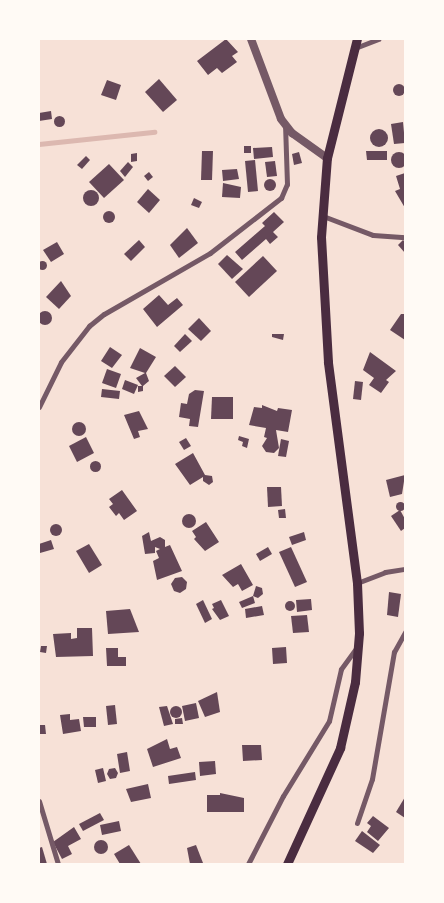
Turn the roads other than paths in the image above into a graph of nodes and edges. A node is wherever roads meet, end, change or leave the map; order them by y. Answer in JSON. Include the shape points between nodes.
{"nodes":[{"id":1,"x":252,"y":39,"type":"edge"},
{"id":2,"x":357,"y":39,"type":"edge"},
{"id":3,"x":378,"y":39,"type":"edge"},
{"id":4,"x":354,"y":49,"type":"junction"},
{"id":5,"x":285,"y":124,"type":"junction"},
{"id":6,"x":327,"y":158,"type":"junction"},
{"id":7,"x":323,"y":216,"type":"junction"},
{"id":8,"x":405,"y":238,"type":"edge"},
{"id":9,"x":39,"y":407,"type":"edge"},
{"id":10,"x":405,"y":569,"type":"edge"},
{"id":11,"x":357,"y":583,"type":"junction"},
{"id":12,"x":405,"y":632,"type":"edge"},
{"id":13,"x":358,"y":646,"type":"junction"},
{"id":14,"x":39,"y":800,"type":"edge"},
{"id":15,"x":357,"y":823,"type":"dead end"},
{"id":16,"x":58,"y":864,"type":"edge"},
{"id":17,"x":248,"y":864,"type":"edge"},
{"id":18,"x":287,"y":864,"type":"edge"}],
"edges":[{"from":1,"to":5,"type":"street"},
{"from":2,"to":4,"type":"main road"},
{"from":3,"to":4,"type":"street"},
{"from":4,"to":6,"type":"main road"},
{"from":5,"to":6,"type":"street","via":[[305,145]]},
{"from":5,"to":9,"type":"street","via":[[287,184],[282,198],[210,253],[104,314],[89,326],[61,362]]},
{"from":6,"to":7,"type":"main road"},
{"from":7,"to":8,"type":"street","via":[[374,235]]},
{"from":7,"to":11,"type":"main road","via":[[322,305]]},
{"from":10,"to":11,"type":"street","via":[[385,572]]},
{"from":11,"to":13,"type":"main road"},
{"from":12,"to":15,"type":"street","via":[[394,652],[372,779]]},
{"from":13,"to":17,"type":"street","via":[[342,669],[329,721]]},
{"from":13,"to":18,"type":"main road","via":[[350,716],[340,748]]},
{"from":14,"to":16,"type":"street"}]}
